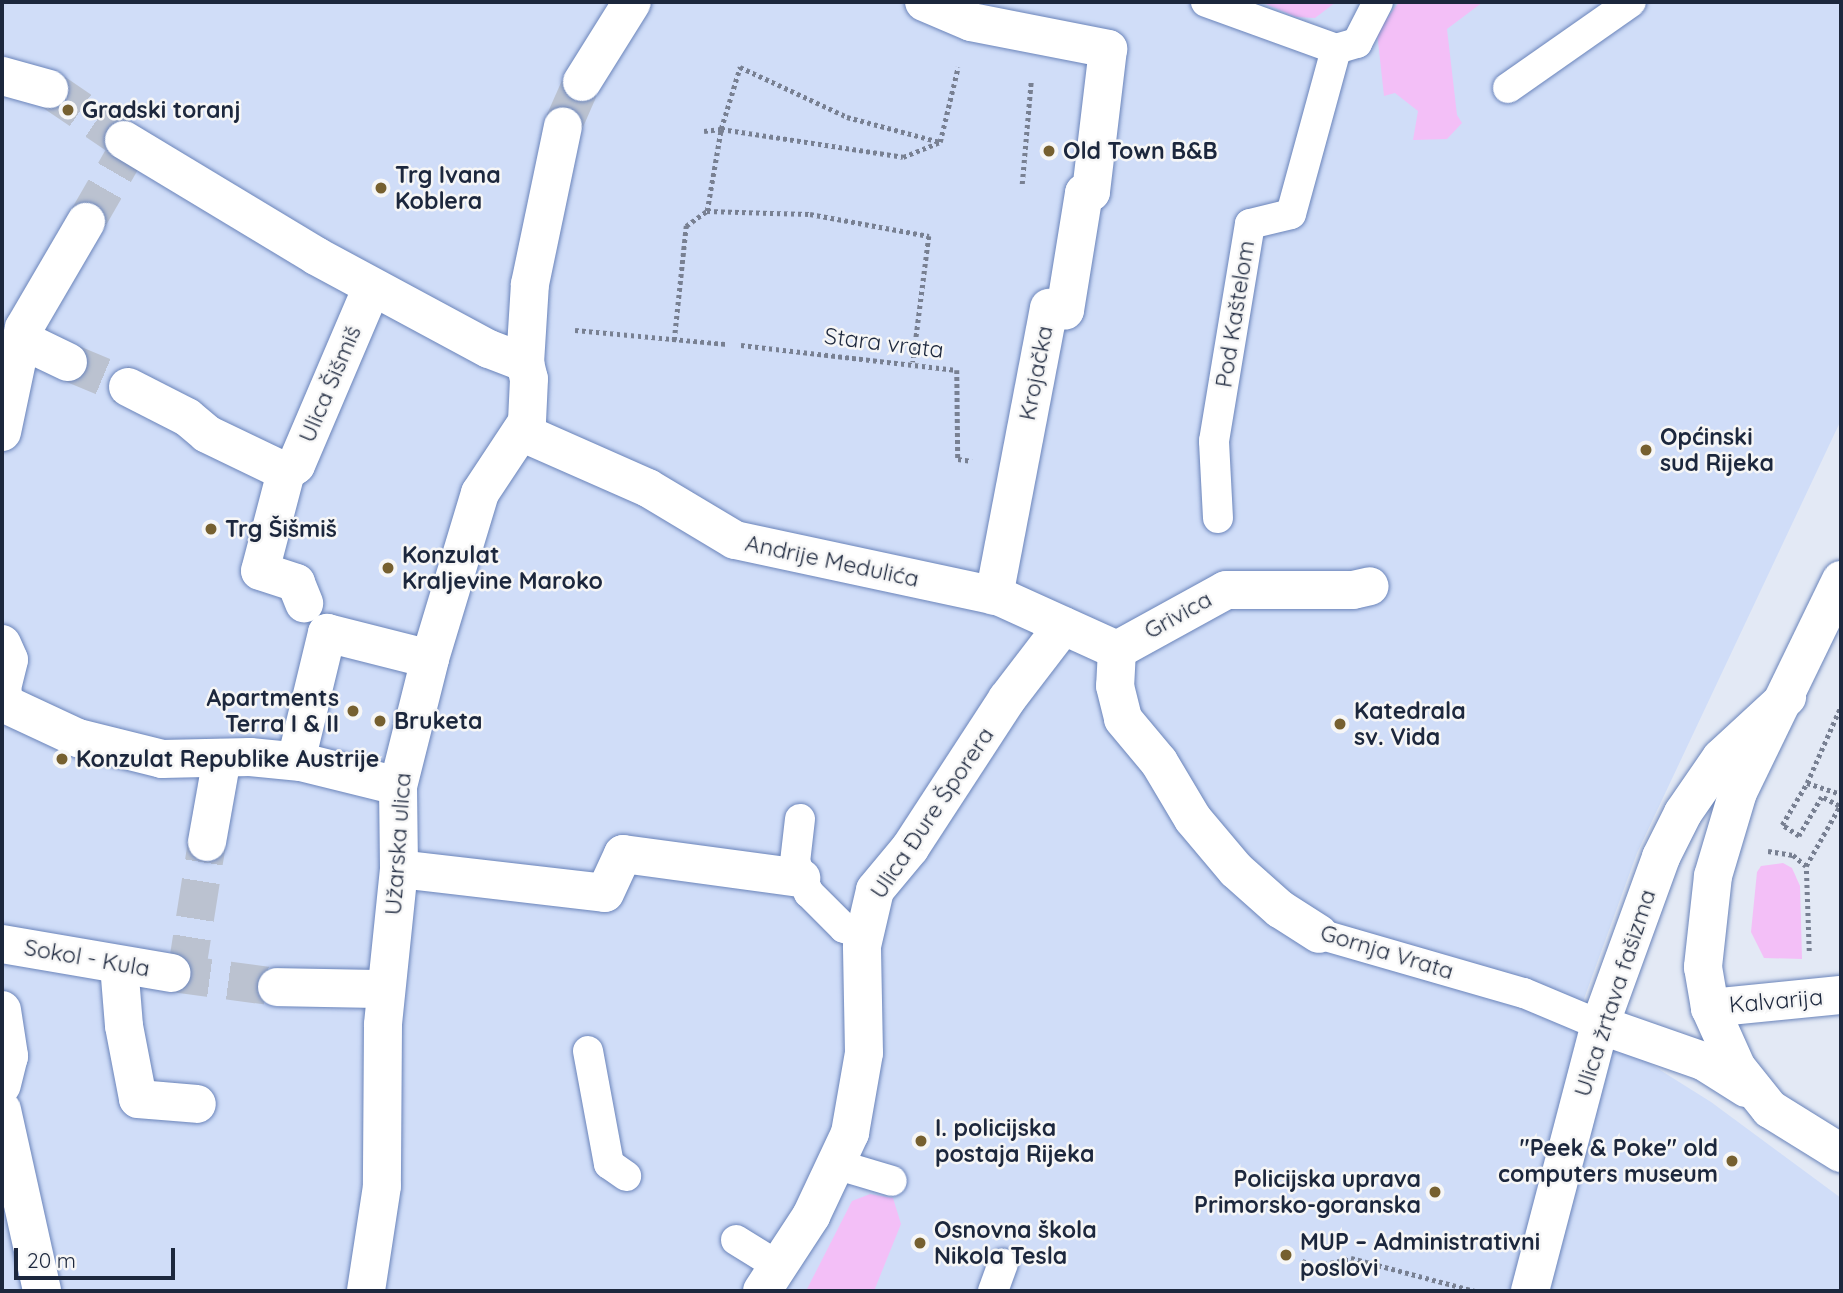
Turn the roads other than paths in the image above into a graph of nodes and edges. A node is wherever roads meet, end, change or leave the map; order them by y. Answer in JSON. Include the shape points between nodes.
{"nodes":[{"id":1,"x":632,"y":2,"type":"edge"},
{"id":2,"x":924,"y":2,"type":"edge"},
{"id":3,"x":1206,"y":2,"type":"edge"},
{"id":4,"x":1378,"y":2,"type":"edge"},
{"id":5,"x":1631,"y":2,"type":"edge"},
{"id":6,"x":1336,"y":49,"type":"junction"},
{"id":7,"x":2,"y":76,"type":"edge"},
{"id":8,"x":582,"y":82,"type":"tunnel mouth"},
{"id":9,"x":1508,"y":88,"type":"dead end"},
{"id":10,"x":49,"y":89,"type":"tunnel mouth"},
{"id":11,"x":563,"y":126,"type":"tunnel mouth"},
{"id":12,"x":127,"y":147,"type":"tunnel mouth"},
{"id":13,"x":86,"y":222,"type":"tunnel mouth"},
{"id":14,"x":365,"y":303,"type":"dead end"},
{"id":15,"x":22,"y":340,"type":"junction"},
{"id":16,"x":68,"y":362,"type":"tunnel mouth"},
{"id":17,"x":527,"y":371,"type":"junction"},
{"id":18,"x":128,"y":387,"type":"tunnel mouth"},
{"id":19,"x":2,"y":432,"type":"edge"},
{"id":20,"x":521,"y":432,"type":"junction"},
{"id":21,"x":291,"y":468,"type":"junction"},
{"id":22,"x":1218,"y":518,"type":"dead end"},
{"id":23,"x":1841,"y":580,"type":"edge"},
{"id":24,"x":1370,"y":586,"type":"dead end"},
{"id":25,"x":997,"y":596,"type":"junction"},
{"id":26,"x":319,"y":619,"type":"junction"},
{"id":27,"x":1063,"y":626,"type":"junction"},
{"id":28,"x":2,"y":644,"type":"edge"},
{"id":29,"x":1117,"y":650,"type":"junction"},
{"id":30,"x":430,"y":659,"type":"junction"},
{"id":31,"x":1787,"y":697,"type":"junction"},
{"id":32,"x":3,"y":705,"type":"edge"},
{"id":33,"x":222,"y":758,"type":"junction"},
{"id":34,"x":298,"y":762,"type":"junction"},
{"id":35,"x":398,"y":786,"type":"junction"},
{"id":36,"x":800,"y":819,"type":"dead end"},
{"id":37,"x":207,"y":842,"type":"tunnel mouth"},
{"id":38,"x":399,"y":869,"type":"junction"},
{"id":39,"x":801,"y":878,"type":"junction"},
{"id":40,"x":864,"y":933,"type":"junction"},
{"id":41,"x":1319,"y":934,"type":"joint"},
{"id":42,"x":2,"y":944,"type":"edge"},
{"id":43,"x":119,"y":965,"type":"junction"},
{"id":44,"x":172,"y":973,"type":"tunnel mouth"},
{"id":45,"x":277,"y":987,"type":"tunnel mouth"},
{"id":46,"x":386,"y":989,"type":"junction"},
{"id":47,"x":1841,"y":995,"type":"edge"},
{"id":48,"x":1710,"y":1008,"type":"junction"},
{"id":49,"x":2,"y":1010,"type":"edge"},
{"id":50,"x":1600,"y":1025,"type":"junction"},
{"id":51,"x":588,"y":1051,"type":"dead end"},
{"id":52,"x":2,"y":1085,"type":"edge"},
{"id":53,"x":1756,"y":1094,"type":"junction"},
{"id":54,"x":197,"y":1104,"type":"dead end"},
{"id":55,"x":2,"y":1110,"type":"edge"},
{"id":56,"x":1841,"y":1153,"type":"edge"},
{"id":57,"x":838,"y":1164,"type":"junction"},
{"id":58,"x":626,"y":1176,"type":"dead end"},
{"id":59,"x":892,"y":1181,"type":"dead end"},
{"id":60,"x":736,"y":1240,"type":"dead end"},
{"id":61,"x":1003,"y":1264,"type":"dead end"},
{"id":62,"x":770,"y":1279,"type":"edge"},
{"id":63,"x":42,"y":1291,"type":"edge"},
{"id":64,"x":366,"y":1291,"type":"edge"},
{"id":65,"x":993,"y":1291,"type":"edge"},
{"id":66,"x":1530,"y":1291,"type":"edge"}],
"edges":[{"from":1,"to":8,"type":"street"},
{"from":2,"to":25,"type":"street","name":"Krojačka","via":[[971,22],[1108,49],[1091,192],[1084,193],[1065,310],[1048,308]]},
{"from":3,"to":6,"type":"lane"},
{"from":4,"to":6,"type":"lane","via":[[1357,44]]},
{"from":5,"to":9,"type":"lane"},
{"from":6,"to":22,"type":"lane","name":"Pod Kaštelom","via":[[1292,214],[1250,223],[1214,441]]},
{"from":7,"to":10,"type":"street"},
{"from":11,"to":17,"type":"street","via":[[530,284]]},
{"from":12,"to":17,"type":"street"},
{"from":13,"to":15,"type":"street"},
{"from":14,"to":21,"type":"street","name":"Ulica Šišmiš"},
{"from":15,"to":16,"type":"street"},
{"from":15,"to":19,"type":"street"},
{"from":17,"to":20,"type":"street","name":"Užarska ulica","via":[[530,411]]},
{"from":18,"to":21,"type":"street","via":[[187,416],[207,434]]},
{"from":20,"to":25,"type":"street","name":"Andrije Medulića","via":[[648,488],[735,540]]},
{"from":20,"to":30,"type":"street","name":"Užarska ulica","via":[[480,493]]},
{"from":21,"to":26,"type":"street","name":"Ulica Šišmiš","via":[[260,571],[296,583]]},
{"from":23,"to":31,"type":"street","name":"Ulica žrtava fašizma"},
{"from":24,"to":29,"type":"street","name":"Grivica","via":[[1353,590],[1226,590]]},
{"from":25,"to":27,"type":"street","name":"Grivica"},
{"from":26,"to":30,"type":"street"},
{"from":26,"to":34,"type":"street"},
{"from":27,"to":29,"type":"street","name":"Grivica"},
{"from":27,"to":40,"type":"street","name":"Ulica Đure Šporera","via":[[1007,699],[910,848],[875,890]]},
{"from":28,"to":32,"type":"street","via":[[9,660]]},
{"from":29,"to":41,"type":"street","name":"Gornja Vrata","via":[[1115,686],[1123,719],[1159,762],[1193,819],[1236,870],[1280,909]]},
{"from":30,"to":35,"type":"street","name":"Užarska ulica"},
{"from":31,"to":48,"type":"street","via":[[1738,792],[1713,876],[1703,967]]},
{"from":31,"to":50,"type":"street","name":"Ulica žrtava fašizma","via":[[1735,742],[1683,813],[1628,939]]},
{"from":32,"to":33,"type":"street","via":[[78,738],[162,759]]},
{"from":33,"to":34,"type":"street"},
{"from":33,"to":37,"type":"street"},
{"from":34,"to":35,"type":"street"},
{"from":35,"to":38,"type":"street","name":"Užarska ulica"},
{"from":36,"to":39,"type":"lane","via":[[795,848]]},
{"from":38,"to":39,"type":"street","via":[[605,893],[623,855]]},
{"from":38,"to":46,"type":"street","name":"Užarska ulica"},
{"from":39,"to":40,"type":"lane","via":[[831,917],[844,928]]},
{"from":40,"to":57,"type":"street","name":"Ulica Đure Šporera","via":[[862,1079]]},
{"from":41,"to":50,"type":"lane","name":"Gornja Vrata","via":[[1524,993]]},
{"from":42,"to":43,"type":"street","name":"Sokol - Kula"},
{"from":43,"to":44,"type":"street","name":"Sokol - Kula"},
{"from":43,"to":54,"type":"street","via":[[124,1026],[138,1099]]},
{"from":45,"to":46,"type":"street"},
{"from":46,"to":64,"type":"street","name":"Užarska ulica","via":[[382,1186]]},
{"from":47,"to":48,"type":"street","name":"Kalvarija"},
{"from":48,"to":53,"type":"street","via":[[1723,1042]]},
{"from":49,"to":52,"type":"street","via":[[9,1056]]},
{"from":50,"to":53,"type":"street","via":[[1703,1061]]},
{"from":50,"to":66,"type":"street","name":"Ulica žrtava fašizma"},
{"from":51,"to":58,"type":"lane","via":[[609,1164]]},
{"from":53,"to":56,"type":"street","via":[[1770,1109]]},
{"from":55,"to":63,"type":"street"},
{"from":57,"to":59,"type":"lane"},
{"from":57,"to":62,"type":"street","name":"Ulica Đure Šporera"},
{"from":60,"to":62,"type":"lane"},
{"from":61,"to":65,"type":"lane"}]}
